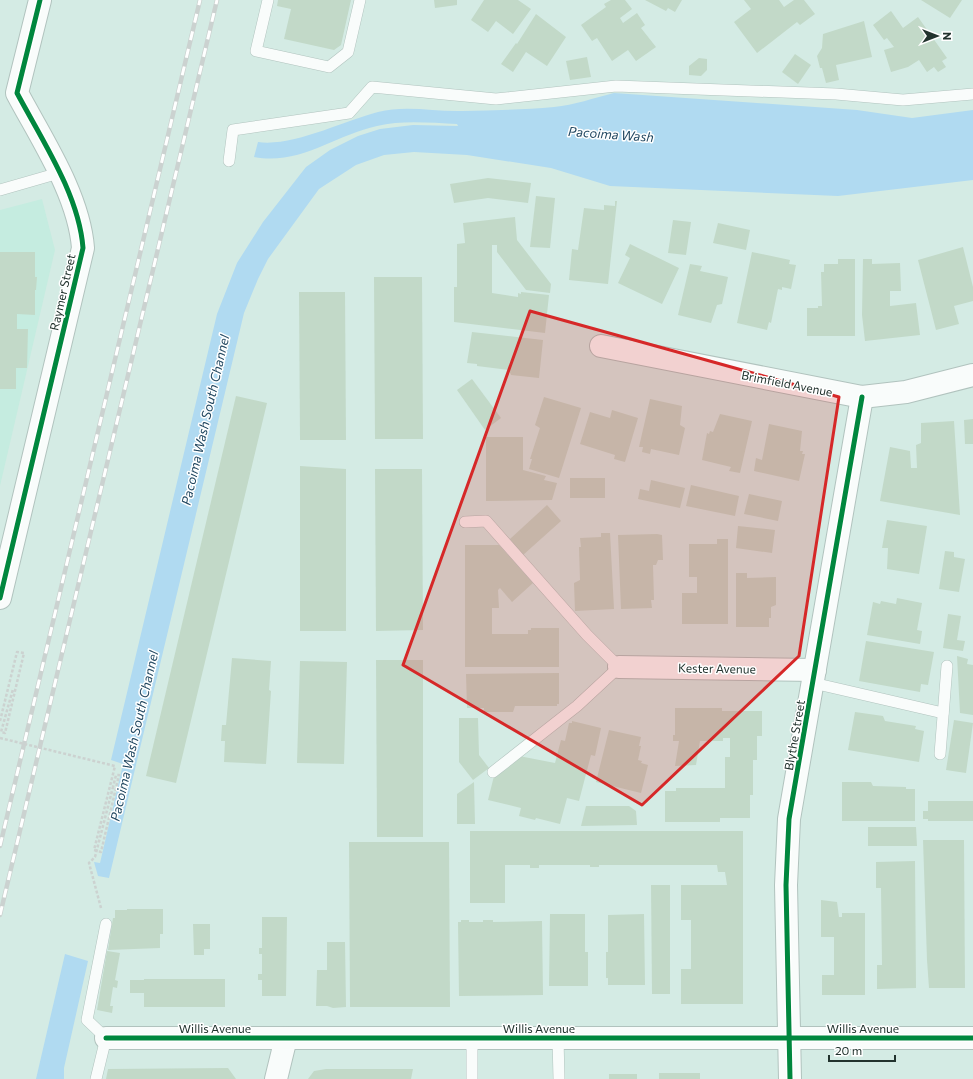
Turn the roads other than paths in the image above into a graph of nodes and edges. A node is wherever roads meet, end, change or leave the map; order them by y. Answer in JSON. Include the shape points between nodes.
{"nodes":[{"id":1,"x":40,"y":0,"type":"edge"},
{"id":2,"x":268,"y":0,"type":"edge"},
{"id":3,"x":360,"y":0,"type":"edge"},
{"id":4,"x":973,"y":94,"type":"edge"},
{"id":5,"x":9,"y":95,"type":"edge"},
{"id":6,"x":229,"y":160,"type":"dead end"},
{"id":7,"x":59,"y":173,"type":"junction"},
{"id":8,"x":0,"y":190,"type":"edge"},
{"id":9,"x":601,"y":346,"type":"dead end"},
{"id":10,"x":973,"y":374,"type":"edge"},
{"id":11,"x":862,"y":397,"type":"junction"},
{"id":12,"x":466,"y":522,"type":"dead end"},
{"id":13,"x":1,"y":588,"type":"edge"},
{"id":14,"x":947,"y":666,"type":"dead end"},
{"id":15,"x":619,"y":667,"type":"junction"},
{"id":16,"x":814,"y":676,"type":"junction"},
{"id":17,"x":943,"y":712,"type":"junction"},
{"id":18,"x":940,"y":754,"type":"dead end"},
{"id":19,"x":493,"y":772,"type":"dead end"},
{"id":20,"x":106,"y":924,"type":"road end"},
{"id":21,"x":106,"y":1038,"type":"junction"},
{"id":22,"x":286,"y":1038,"type":"junction"},
{"id":23,"x":472,"y":1038,"type":"junction"},
{"id":24,"x":558,"y":1038,"type":"junction"},
{"id":25,"x":790,"y":1038,"type":"junction"},
{"id":26,"x":973,"y":1038,"type":"edge"},
{"id":27,"x":96,"y":1079,"type":"edge"},
{"id":28,"x":276,"y":1079,"type":"edge"},
{"id":29,"x":472,"y":1079,"type":"edge"},
{"id":30,"x":559,"y":1079,"type":"edge"},
{"id":31,"x":790,"y":1079,"type":"edge"}],
"edges":[{"from":1,"to":5,"type":"street","name":"Raymer Street"},
{"from":2,"to":3,"type":"lane","via":[[256,51],[329,67],[348,52]]},
{"from":4,"to":6,"type":"lane","via":[[903,100],[836,94],[616,86],[496,99],[372,87],[349,113],[233,130]]},
{"from":5,"to":7,"type":"street","name":"Raymer Street"},
{"from":7,"to":8,"type":"lane"},
{"from":7,"to":13,"type":"street","name":"Raymer Street","via":[[78,214],[83,248]]},
{"from":9,"to":11,"type":"street","name":"Brimfield Avenue"},
{"from":10,"to":11,"type":"street","name":"Brimfield Avenue","via":[[906,392]]},
{"from":11,"to":16,"type":"street","name":"Blythe Street"},
{"from":12,"to":15,"type":"lane","via":[[486,521],[587,635]]},
{"from":14,"to":17,"type":"lane"},
{"from":15,"to":16,"type":"street","name":"Kester Avenue"},
{"from":15,"to":19,"type":"lane","via":[[577,706]]},
{"from":16,"to":17,"type":"lane"},
{"from":16,"to":25,"type":"street","name":"Blythe Street","via":[[788,819],[786,853]]},
{"from":17,"to":18,"type":"lane"},
{"from":20,"to":21,"type":"lane","via":[[87,1020]]},
{"from":21,"to":22,"type":"street","name":"Willis Avenue"},
{"from":21,"to":27,"type":"lane"},
{"from":22,"to":23,"type":"street","name":"Willis Avenue"},
{"from":22,"to":28,"type":"street"},
{"from":23,"to":24,"type":"street","name":"Willis Avenue"},
{"from":23,"to":29,"type":"lane"},
{"from":24,"to":25,"type":"street","name":"Willis Avenue"},
{"from":24,"to":30,"type":"lane"},
{"from":25,"to":26,"type":"street","name":"Willis Avenue"},
{"from":25,"to":31,"type":"street","name":"Blythe Street"}]}
